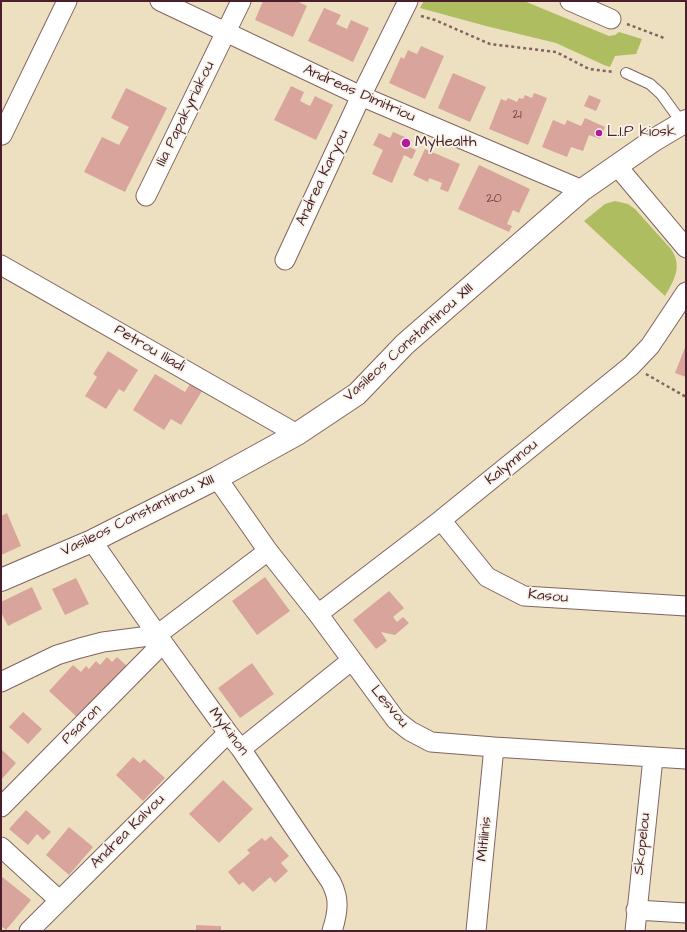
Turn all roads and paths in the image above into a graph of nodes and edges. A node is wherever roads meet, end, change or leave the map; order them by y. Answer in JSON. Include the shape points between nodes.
{"nodes":[{"id":1,"x":67,"y":1,"type":"edge"},
{"id":2,"x":160,"y":1,"type":"edge"},
{"id":3,"x":241,"y":1,"type":"edge"},
{"id":4,"x":571,"y":1,"type":"edge"},
{"id":5,"x":405,"y":7,"type":"edge"},
{"id":6,"x":611,"y":18,"type":"joint"},
{"id":7,"x":226,"y":33,"type":"junction"},
{"id":8,"x":664,"y":38,"type":"dead end"},
{"id":9,"x":626,"y":73,"type":"joint"},
{"id":10,"x":361,"y":96,"type":"junction"},
{"id":11,"x":684,"y":122,"type":"edge"},
{"id":12,"x":2,"y":135,"type":"dead end"},
{"id":13,"x":617,"y":166,"type":"junction"},
{"id":14,"x":582,"y":190,"type":"junction"},
{"id":15,"x":146,"y":196,"type":"dead end"},
{"id":16,"x":686,"y":248,"type":"edge"},
{"id":17,"x":285,"y":260,"type":"dead end"},
{"id":18,"x":1,"y":265,"type":"edge"},
{"id":19,"x":686,"y":292,"type":"edge"},
{"id":20,"x":631,"y":366,"type":"junction"},
{"id":21,"x":686,"y":397,"type":"edge"},
{"id":22,"x":297,"y":434,"type":"junction"},
{"id":23,"x":217,"y":478,"type":"junction"},
{"id":24,"x":441,"y":520,"type":"junction"},
{"id":25,"x":92,"y":541,"type":"junction"},
{"id":26,"x":268,"y":551,"type":"junction"},
{"id":27,"x":1,"y":580,"type":"edge"},
{"id":28,"x":686,"y":606,"type":"edge"},
{"id":29,"x":318,"y":614,"type":"junction"},
{"id":30,"x":160,"y":639,"type":"junction"},
{"id":31,"x":352,"y":660,"type":"junction"},
{"id":32,"x":1,"y":682,"type":"edge"},
{"id":33,"x":228,"y":732,"type":"junction"},
{"id":34,"x":494,"y":747,"type":"junction"},
{"id":35,"x":241,"y":749,"type":"junction"},
{"id":36,"x":653,"y":758,"type":"junction"},
{"id":37,"x":686,"y":760,"type":"edge"},
{"id":38,"x":1,"y":807,"type":"edge"},
{"id":39,"x":1,"y":847,"type":"edge"},
{"id":40,"x":59,"y":900,"type":"junction"},
{"id":41,"x":636,"y":910,"type":"junction"},
{"id":42,"x":686,"y":913,"type":"edge"},
{"id":43,"x":29,"y":931,"type":"edge"},
{"id":44,"x":332,"y":931,"type":"edge"},
{"id":45,"x":476,"y":931,"type":"edge"},
{"id":46,"x":635,"y":931,"type":"edge"}],
"edges":[{"from":1,"to":12,"type":"street"},
{"from":2,"to":7,"type":"street","name":"Andreas Dimitriou"},
{"from":3,"to":7,"type":"street","name":"Ilia Papakyriakou"},
{"from":4,"to":6,"type":"street"},
{"from":5,"to":9,"type":"path","via":[[490,44],[556,52],[589,69]]},
{"from":5,"to":10,"type":"street","name":"Andrea Karyou"},
{"from":6,"to":8,"type":"path"},
{"from":7,"to":10,"type":"street","name":"Andreas Dimitriou"},
{"from":7,"to":15,"type":"street","name":"Ilia Papakyriakou"},
{"from":9,"to":11,"type":"lane","via":[[650,84]]},
{"from":10,"to":14,"type":"street","name":"Andreas Dimitriou"},
{"from":10,"to":17,"type":"street","name":"Andrea Karyou"},
{"from":11,"to":13,"type":"street","name":"Vasileos Constantinou XIII"},
{"from":13,"to":14,"type":"street","name":"Vasileos Constantinou XIII"},
{"from":13,"to":16,"type":"street"},
{"from":14,"to":22,"type":"street","name":"Vasileos Constantinou XIII","via":[[405,344],[356,394]]},
{"from":18,"to":22,"type":"street","name":"Petrou Iliadi"},
{"from":19,"to":20,"type":"street","name":"Kalymnou","via":[[650,346]]},
{"from":20,"to":21,"type":"path"},
{"from":20,"to":24,"type":"street","name":"Kalymnou"},
{"from":22,"to":23,"type":"street","name":"Vasileos Constantinou XIII"},
{"from":23,"to":25,"type":"street","name":"Vasileos Constantinou XIII"},
{"from":23,"to":26,"type":"street","name":"Lesvou"},
{"from":24,"to":28,"type":"street","name":"Kasou","via":[[486,577],[524,596]]},
{"from":24,"to":29,"type":"street","name":"Kalymnou"},
{"from":25,"to":27,"type":"street","name":"Vasileos Constantinou XIII"},
{"from":25,"to":30,"type":"street","name":"Mykinon"},
{"from":26,"to":29,"type":"street","name":"Lesvou"},
{"from":26,"to":30,"type":"street","name":"Psaron"},
{"from":29,"to":31,"type":"street","name":"Lesvou"},
{"from":30,"to":32,"type":"street","via":[[103,642],[80,648],[57,655]]},
{"from":30,"to":33,"type":"street","name":"Mykinon"},
{"from":30,"to":38,"type":"street","name":"Psaron"},
{"from":31,"to":34,"type":"street","name":"Lesvou","via":[[396,720],[410,732],[431,742]]},
{"from":31,"to":35,"type":"street"},
{"from":33,"to":35,"type":"street","name":"Mykinon"},
{"from":33,"to":40,"type":"street","name":"Andrea Kalvou"},
{"from":34,"to":36,"type":"street","name":"Lesvou"},
{"from":34,"to":45,"type":"street","name":"Mitilinis"},
{"from":35,"to":44,"type":"street","name":"Mykinon","via":[[332,882],[337,909]]},
{"from":36,"to":37,"type":"street","name":"Lesvou"},
{"from":36,"to":41,"type":"street","name":"Skopelou"},
{"from":39,"to":40,"type":"street"},
{"from":40,"to":43,"type":"street","name":"Andrea Kalvou"},
{"from":41,"to":42,"type":"street"},
{"from":41,"to":46,"type":"street","name":"Skopelou"}]}
